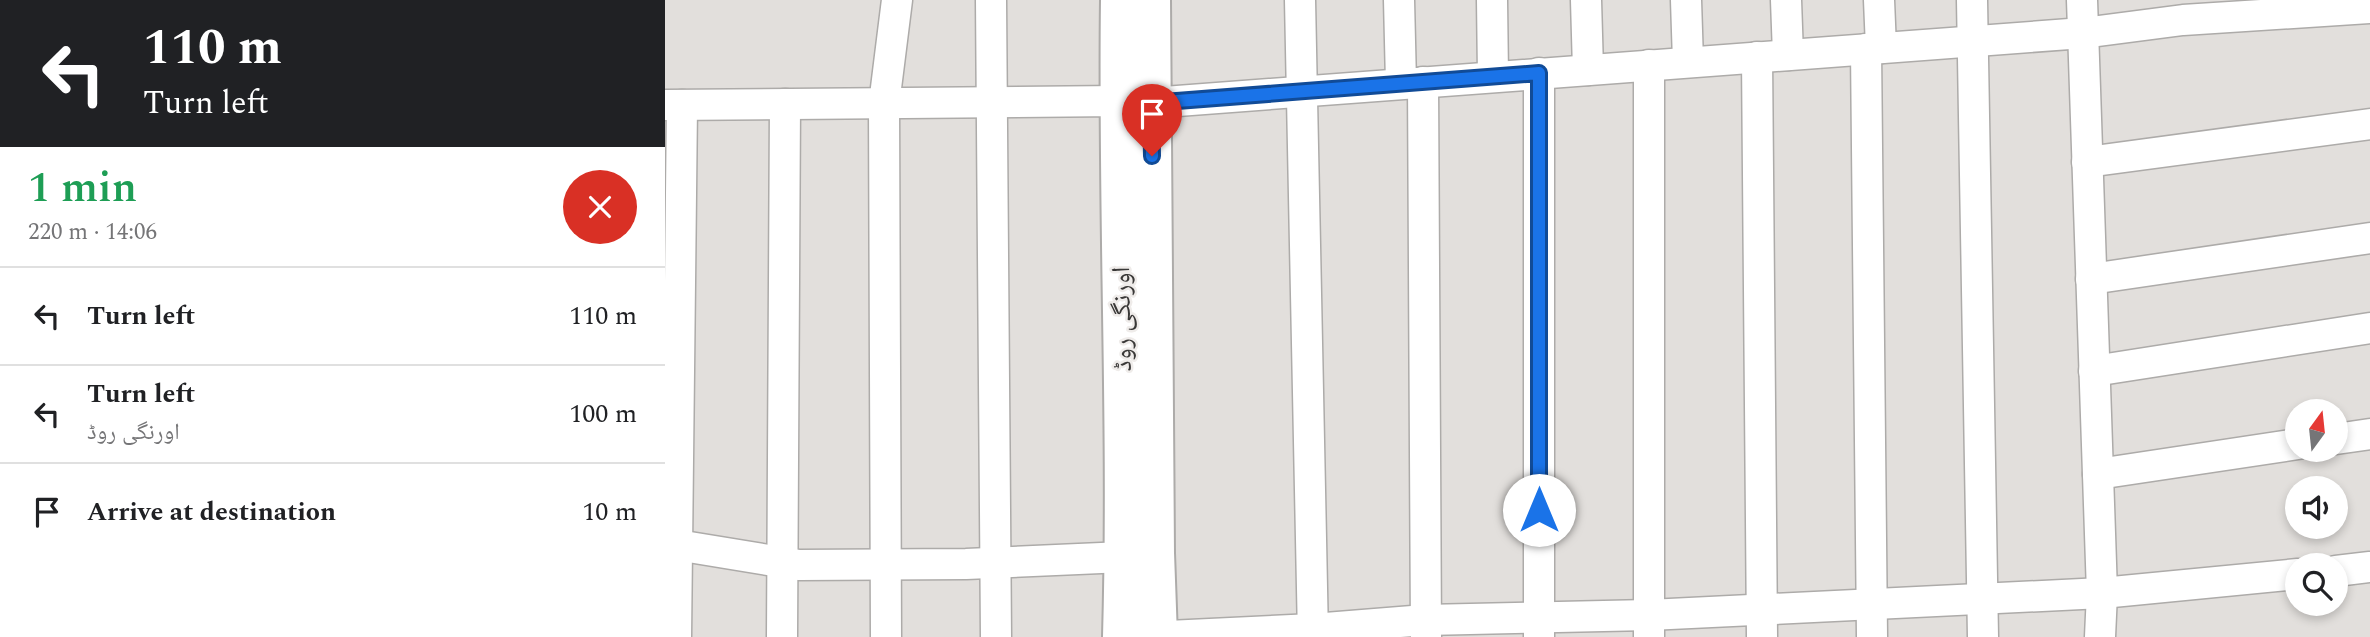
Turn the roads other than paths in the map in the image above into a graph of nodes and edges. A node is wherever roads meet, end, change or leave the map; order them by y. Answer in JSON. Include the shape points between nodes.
{"nodes":[{"id":1,"x":897,"y":0,"type":"edge"},
{"id":2,"x":991,"y":0,"type":"edge"},
{"id":3,"x":1120,"y":0,"type":"edge"},
{"id":4,"x":1151,"y":0,"type":"edge"},
{"id":5,"x":1300,"y":0,"type":"edge"},
{"id":6,"x":1399,"y":0,"type":"edge"},
{"id":7,"x":1492,"y":0,"type":"edge"},
{"id":8,"x":1586,"y":0,"type":"edge"},
{"id":9,"x":1686,"y":0,"type":"edge"},
{"id":10,"x":1786,"y":0,"type":"edge"},
{"id":11,"x":1879,"y":0,"type":"edge"},
{"id":12,"x":1972,"y":0,"type":"edge"},
{"id":13,"x":2082,"y":0,"type":"edge"},
{"id":14,"x":2286,"y":7,"type":"edge"},
{"id":15,"x":2370,"y":8,"type":"edge"},
{"id":16,"x":2183,"y":10,"type":"edge"},
{"id":17,"x":2083,"y":33,"type":"junction"},
{"id":18,"x":1973,"y":41,"type":"junction"},
{"id":19,"x":1874,"y":48,"type":"junction"},
{"id":20,"x":1788,"y":55,"type":"junction"},
{"id":21,"x":1758,"y":57,"type":"junction"},
{"id":22,"x":1688,"y":62,"type":"junction"},
{"id":23,"x":1649,"y":65,"type":"junction"},
{"id":24,"x":1588,"y":70,"type":"junction"},
{"id":25,"x":1539,"y":73,"type":"junction"},
{"id":26,"x":1493,"y":76,"type":"junction"},
{"id":27,"x":1412,"y":82,"type":"junction"},
{"id":28,"x":1303,"y":91,"type":"junction"},
{"id":29,"x":1135,"y":102,"type":"junction"},
{"id":30,"x":992,"y":103,"type":"junction"},
{"id":31,"x":785,"y":104,"type":"junction"},
{"id":32,"x":884,"y":104,"type":"junction"},
{"id":33,"x":674,"y":105,"type":"edge"},
{"id":34,"x":2370,"y":124,"type":"edge"},
{"id":35,"x":2087,"y":162,"type":"junction"},
{"id":36,"x":2370,"y":238,"type":"edge"},
{"id":37,"x":2091,"y":279,"type":"junction"},
{"id":38,"x":2370,"y":328,"type":"edge"},
{"id":39,"x":2094,"y":371,"type":"junction"},
{"id":40,"x":2370,"y":434,"type":"edge"},
{"id":41,"x":2349,"y":437,"type":"edge"},
{"id":42,"x":2285,"y":446,"type":"edge"},
{"id":43,"x":2098,"y":474,"type":"junction"},
{"id":44,"x":671,"y":544,"type":"edge"},
{"id":45,"x":1125,"y":557,"type":"junction"},
{"id":46,"x":782,"y":562,"type":"junction"},
{"id":47,"x":996,"y":562,"type":"junction"},
{"id":48,"x":886,"y":564,"type":"junction"},
{"id":49,"x":2370,"y":568,"type":"edge"},
{"id":50,"x":2348,"y":570,"type":"edge"},
{"id":51,"x":2285,"y":575,"type":"edge"},
{"id":52,"x":2102,"y":593,"type":"junction"},
{"id":53,"x":1983,"y":598,"type":"junction"},
{"id":54,"x":1872,"y":603,"type":"junction"},
{"id":55,"x":1762,"y":623,"type":"edge"},
{"id":56,"x":1649,"y":626,"type":"edge"},
{"id":57,"x":1539,"y":628,"type":"edge"},
{"id":58,"x":1425,"y":629,"type":"edge"},
{"id":59,"x":1313,"y":633,"type":"edge"},
{"id":60,"x":676,"y":637,"type":"edge"},
{"id":61,"x":782,"y":637,"type":"edge"},
{"id":62,"x":886,"y":637,"type":"edge"},
{"id":63,"x":996,"y":637,"type":"edge"},
{"id":64,"x":1146,"y":637,"type":"edge"},
{"id":65,"x":1872,"y":637,"type":"edge"},
{"id":66,"x":1983,"y":637,"type":"edge"},
{"id":67,"x":2100,"y":637,"type":"edge"}],
"edges":[{"from":1,"to":32,"type":"street"},
{"from":2,"to":30,"type":"street"},
{"from":3,"to":29,"type":"main road","name":"اورنگی روڈ"},
{"from":4,"to":29,"type":"main road","name":"اورنگی روڈ"},
{"from":5,"to":28,"type":"street"},
{"from":6,"to":27,"type":"street"},
{"from":7,"to":26,"type":"street"},
{"from":8,"to":24,"type":"street"},
{"from":9,"to":22,"type":"street"},
{"from":10,"to":20,"type":"street"},
{"from":11,"to":19,"type":"street"},
{"from":12,"to":18,"type":"street"},
{"from":13,"to":17,"type":"street"},
{"from":14,"to":15,"type":"street"},
{"from":14,"to":16,"type":"street"},
{"from":16,"to":17,"type":"street"},
{"from":17,"to":18,"type":"street"},
{"from":17,"to":35,"type":"street"},
{"from":18,"to":19,"type":"street"},
{"from":18,"to":53,"type":"street"},
{"from":19,"to":20,"type":"street"},
{"from":19,"to":54,"type":"street"},
{"from":20,"to":21,"type":"street"},
{"from":21,"to":22,"type":"street"},
{"from":21,"to":55,"type":"street"},
{"from":22,"to":23,"type":"street"},
{"from":23,"to":24,"type":"street"},
{"from":23,"to":56,"type":"street"},
{"from":24,"to":25,"type":"street"},
{"from":25,"to":26,"type":"street"},
{"from":25,"to":57,"type":"street"},
{"from":26,"to":27,"type":"street"},
{"from":27,"to":28,"type":"street"},
{"from":27,"to":58,"type":"street"},
{"from":28,"to":29,"type":"street"},
{"from":28,"to":59,"type":"street"},
{"from":29,"to":30,"type":"street"},
{"from":29,"to":45,"type":"main road","name":"اورنگی روڈ"},
{"from":29,"to":64,"type":"main road","name":"اورنگی روڈ","via":[[1155,553]]},
{"from":30,"to":32,"type":"street"},
{"from":30,"to":47,"type":"street"},
{"from":31,"to":32,"type":"street"},
{"from":31,"to":33,"type":"street"},
{"from":31,"to":46,"type":"street"},
{"from":32,"to":48,"type":"street"},
{"from":33,"to":44,"type":"street"},
{"from":34,"to":35,"type":"street"},
{"from":35,"to":37,"type":"street"},
{"from":36,"to":37,"type":"street"},
{"from":37,"to":39,"type":"street"},
{"from":38,"to":39,"type":"street"},
{"from":39,"to":43,"type":"street"},
{"from":40,"to":41,"type":"street"},
{"from":42,"to":43,"type":"street"},
{"from":43,"to":52,"type":"street"},
{"from":44,"to":46,"type":"street"},
{"from":44,"to":60,"type":"street"},
{"from":45,"to":47,"type":"street"},
{"from":45,"to":64,"type":"main road","name":"اورنگی روڈ"},
{"from":46,"to":48,"type":"street"},
{"from":46,"to":61,"type":"street"},
{"from":47,"to":48,"type":"street"},
{"from":47,"to":63,"type":"street"},
{"from":48,"to":62,"type":"street"},
{"from":49,"to":50,"type":"street"},
{"from":51,"to":52,"type":"street"},
{"from":52,"to":53,"type":"street"},
{"from":52,"to":67,"type":"street"},
{"from":53,"to":54,"type":"street"},
{"from":53,"to":66,"type":"street"},
{"from":54,"to":55,"type":"street"},
{"from":54,"to":65,"type":"street"},
{"from":55,"to":56,"type":"street"},
{"from":56,"to":57,"type":"street"},
{"from":57,"to":58,"type":"street"},
{"from":58,"to":59,"type":"street"},
{"from":59,"to":64,"type":"street"}]}
